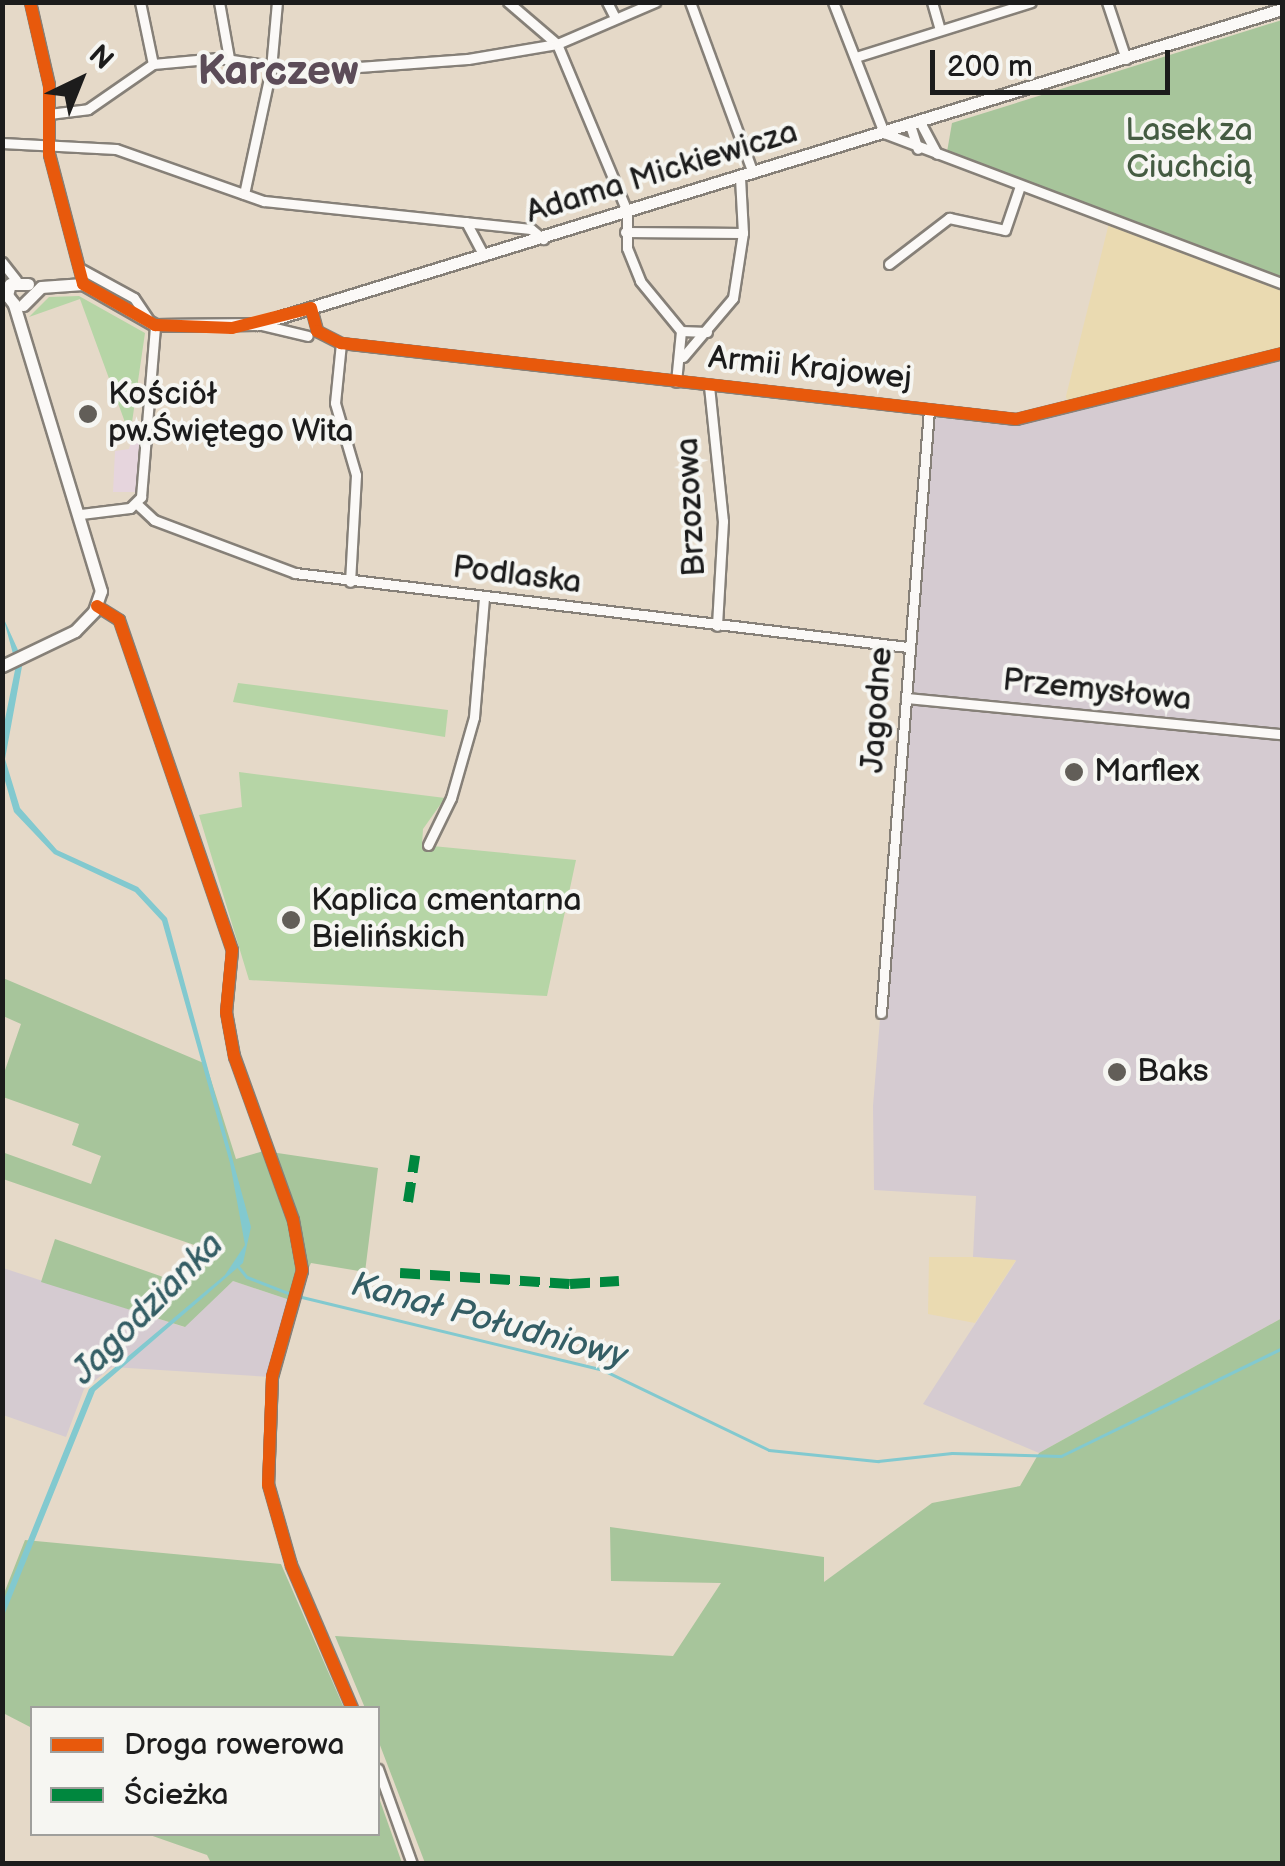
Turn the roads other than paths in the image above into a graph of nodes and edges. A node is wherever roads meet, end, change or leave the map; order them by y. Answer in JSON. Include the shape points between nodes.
{"nodes":[{"id":1,"x":30,"y":2,"type":"edge"},
{"id":2,"x":140,"y":2,"type":"edge"},
{"id":3,"x":219,"y":2,"type":"edge"},
{"id":4,"x":278,"y":2,"type":"edge"},
{"id":5,"x":508,"y":2,"type":"edge"},
{"id":6,"x":607,"y":2,"type":"edge"},
{"id":7,"x":655,"y":2,"type":"edge"},
{"id":8,"x":690,"y":2,"type":"edge"},
{"id":9,"x":833,"y":2,"type":"edge"},
{"id":10,"x":932,"y":2,"type":"edge"},
{"id":11,"x":1107,"y":2,"type":"edge"},
{"id":12,"x":1024,"y":4,"type":"edge"},
{"id":13,"x":1282,"y":9,"type":"edge"},
{"id":14,"x":614,"y":18,"type":"junction"},
{"id":15,"x":940,"y":30,"type":"junction"},
{"id":16,"x":557,"y":44,"type":"junction"},
{"id":17,"x":859,"y":56,"type":"junction"},
{"id":18,"x":229,"y":58,"type":"junction"},
{"id":19,"x":1126,"y":59,"type":"junction"},
{"id":20,"x":153,"y":64,"type":"junction"},
{"id":21,"x":272,"y":69,"type":"junction"},
{"id":22,"x":49,"y":114,"type":"junction"},
{"id":23,"x":915,"y":124,"type":"junction"},
{"id":24,"x":884,"y":133,"type":"junction"},
{"id":25,"x":2,"y":143,"type":"edge"},
{"id":26,"x":49,"y":143,"type":"junction"},
{"id":27,"x":918,"y":149,"type":"junction"},
{"id":28,"x":939,"y":156,"type":"junction"},
{"id":29,"x":746,"y":175,"type":"junction"},
{"id":30,"x":1020,"y":186,"type":"junction"},
{"id":31,"x":244,"y":194,"type":"junction"},
{"id":32,"x":627,"y":212,"type":"junction"},
{"id":33,"x":466,"y":222,"type":"junction"},
{"id":34,"x":625,"y":232,"type":"junction"},
{"id":35,"x":743,"y":233,"type":"junction"},
{"id":36,"x":542,"y":239,"type":"junction"},
{"id":37,"x":484,"y":256,"type":"junction"},
{"id":38,"x":2,"y":262,"type":"edge"},
{"id":39,"x":889,"y":264,"type":"dead end"},
{"id":40,"x":80,"y":269,"type":"junction"},
{"id":41,"x":1282,"y":283,"type":"edge"},
{"id":42,"x":83,"y":284,"type":"junction"},
{"id":43,"x":17,"y":285,"type":"edge"},
{"id":44,"x":18,"y":304,"type":"junction"},
{"id":45,"x":311,"y":308,"type":"junction"},
{"id":46,"x":153,"y":324,"type":"junction"},
{"id":47,"x":258,"y":324,"type":"junction"},
{"id":48,"x":681,"y":330,"type":"junction"},
{"id":49,"x":708,"y":332,"type":"junction"},
{"id":50,"x":308,"y":336,"type":"dead end"},
{"id":51,"x":340,"y":342,"type":"junction"},
{"id":52,"x":1282,"y":353,"type":"edge"},
{"id":53,"x":682,"y":357,"type":"junction"},
{"id":54,"x":676,"y":382,"type":"junction"},
{"id":55,"x":709,"y":386,"type":"junction"},
{"id":56,"x":929,"y":410,"type":"junction"},
{"id":57,"x":137,"y":504,"type":"junction"},
{"id":58,"x":80,"y":514,"type":"junction"},
{"id":59,"x":350,"y":582,"type":"junction"},
{"id":60,"x":484,"y":598,"type":"junction"},
{"id":61,"x":97,"y":606,"type":"junction"},
{"id":62,"x":717,"y":626,"type":"junction"},
{"id":63,"x":907,"y":647,"type":"junction"},
{"id":64,"x":3,"y":666,"type":"edge"},
{"id":65,"x":906,"y":698,"type":"junction"},
{"id":66,"x":1282,"y":734,"type":"edge"},
{"id":67,"x":428,"y":846,"type":"dead end"},
{"id":68,"x":881,"y":1012,"type":"dead end"},
{"id":69,"x":351,"y":1706,"type":"edge"},
{"id":70,"x":380,"y":1775,"type":"edge"},
{"id":71,"x":412,"y":1864,"type":"edge"}],
"edges":[{"from":1,"to":22,"type":"street","via":[[45,58]]},
{"from":2,"to":20,"type":"street"},
{"from":3,"to":18,"type":"street"},
{"from":4,"to":21,"type":"street"},
{"from":5,"to":16,"type":"street"},
{"from":6,"to":14,"type":"street"},
{"from":7,"to":14,"type":"street"},
{"from":8,"to":29,"type":"street"},
{"from":9,"to":17,"type":"street"},
{"from":10,"to":15,"type":"street"},
{"from":11,"to":19,"type":"street"},
{"from":12,"to":15,"type":"street"},
{"from":13,"to":19,"type":"main road","name":"Adama Mickiewicza"},
{"from":14,"to":16,"type":"street"},
{"from":15,"to":17,"type":"street"},
{"from":16,"to":21,"type":"street","via":[[359,69]]},
{"from":16,"to":32,"type":"street"},
{"from":17,"to":24,"type":"street"},
{"from":18,"to":20,"type":"street"},
{"from":18,"to":21,"type":"street"},
{"from":19,"to":23,"type":"main road","name":"Adama Mickiewicza"},
{"from":20,"to":22,"type":"street","via":[[88,109]]},
{"from":21,"to":31,"type":"street"},
{"from":22,"to":26,"type":"street"},
{"from":23,"to":24,"type":"main road","name":"Adama Mickiewicza"},
{"from":23,"to":27,"type":"street"},
{"from":23,"to":28,"type":"street"},
{"from":24,"to":27,"type":"street"},
{"from":24,"to":29,"type":"main road","name":"Adama Mickiewicza"},
{"from":25,"to":26,"type":"street"},
{"from":26,"to":31,"type":"street","via":[[132,153]]},
{"from":26,"to":40,"type":"street"},
{"from":27,"to":28,"type":"street"},
{"from":28,"to":30,"type":"street"},
{"from":29,"to":32,"type":"main road","name":"Adama Mickiewicza"},
{"from":29,"to":35,"type":"street"},
{"from":30,"to":39,"type":"street","via":[[1005,230],[950,218]]},
{"from":30,"to":41,"type":"street"},
{"from":31,"to":33,"type":"street"},
{"from":32,"to":34,"type":"street"},
{"from":32,"to":36,"type":"main road","name":"Adama Mickiewicza"},
{"from":33,"to":36,"type":"street","via":[[531,229]]},
{"from":33,"to":37,"type":"street"},
{"from":34,"to":35,"type":"street"},
{"from":34,"to":48,"type":"street","via":[[640,281]]},
{"from":35,"to":49,"type":"street","via":[[733,298]]},
{"from":36,"to":37,"type":"main road","name":"Adama Mickiewicza"},
{"from":37,"to":45,"type":"main road","name":"Adama Mickiewicza"},
{"from":38,"to":43,"type":"street"},
{"from":40,"to":42,"type":"street"},
{"from":40,"to":46,"type":"street","via":[[134,298]]},
{"from":42,"to":43,"type":"main road","name":"Adama Mickiewicza"},
{"from":42,"to":46,"type":"main road","name":"Adama Mickiewicza"},
{"from":43,"to":44,"type":"main road"},
{"from":43,"to":44,"type":"main road"},
{"from":44,"to":58,"type":"main road","via":[[20,331]]},
{"from":45,"to":47,"type":"main road","name":"Adama Mickiewicza"},
{"from":45,"to":51,"type":"street","name":"Armii Krajowej","via":[[326,339]]},
{"from":46,"to":47,"type":"main road","name":"Adama Mickiewicza"},
{"from":46,"to":57,"type":"street"},
{"from":47,"to":50,"type":"street"},
{"from":48,"to":49,"type":"street"},
{"from":48,"to":53,"type":"street"},
{"from":49,"to":53,"type":"street"},
{"from":51,"to":54,"type":"street","name":"Armii Krajowej"},
{"from":51,"to":59,"type":"street","via":[[335,402],[356,475]]},
{"from":52,"to":56,"type":"street","name":"Armii Krajowej","via":[[1042,416]]},
{"from":53,"to":54,"type":"street"},
{"from":54,"to":55,"type":"street","name":"Armii Krajowej"},
{"from":55,"to":56,"type":"street","name":"Armii Krajowej"},
{"from":55,"to":62,"type":"street","name":"Brzozowa","via":[[723,521]]},
{"from":56,"to":63,"type":"street","name":"Jagodne"},
{"from":57,"to":58,"type":"street"},
{"from":57,"to":59,"type":"street","name":"Podlaska","via":[[154,520],[264,564]]},
{"from":58,"to":61,"type":"main road","via":[[100,571]]},
{"from":59,"to":60,"type":"street","name":"Podlaska"},
{"from":60,"to":62,"type":"street","name":"Podlaska"},
{"from":60,"to":67,"type":"street","via":[[474,717],[451,798]]},
{"from":61,"to":64,"type":"main road","via":[[75,631]]},
{"from":61,"to":69,"type":"street","via":[[119,620],[232,950],[226,1012],[234,1056],[293,1220],[302,1270],[272,1377],[268,1484],[286,1552]]},
{"from":62,"to":63,"type":"street","name":"Podlaska"},
{"from":63,"to":65,"type":"street","name":"Jagodne"},
{"from":65,"to":66,"type":"street","name":"Przemysłowa"},
{"from":65,"to":68,"type":"street","name":"Jagodne"},
{"from":70,"to":71,"type":"street"}]}
